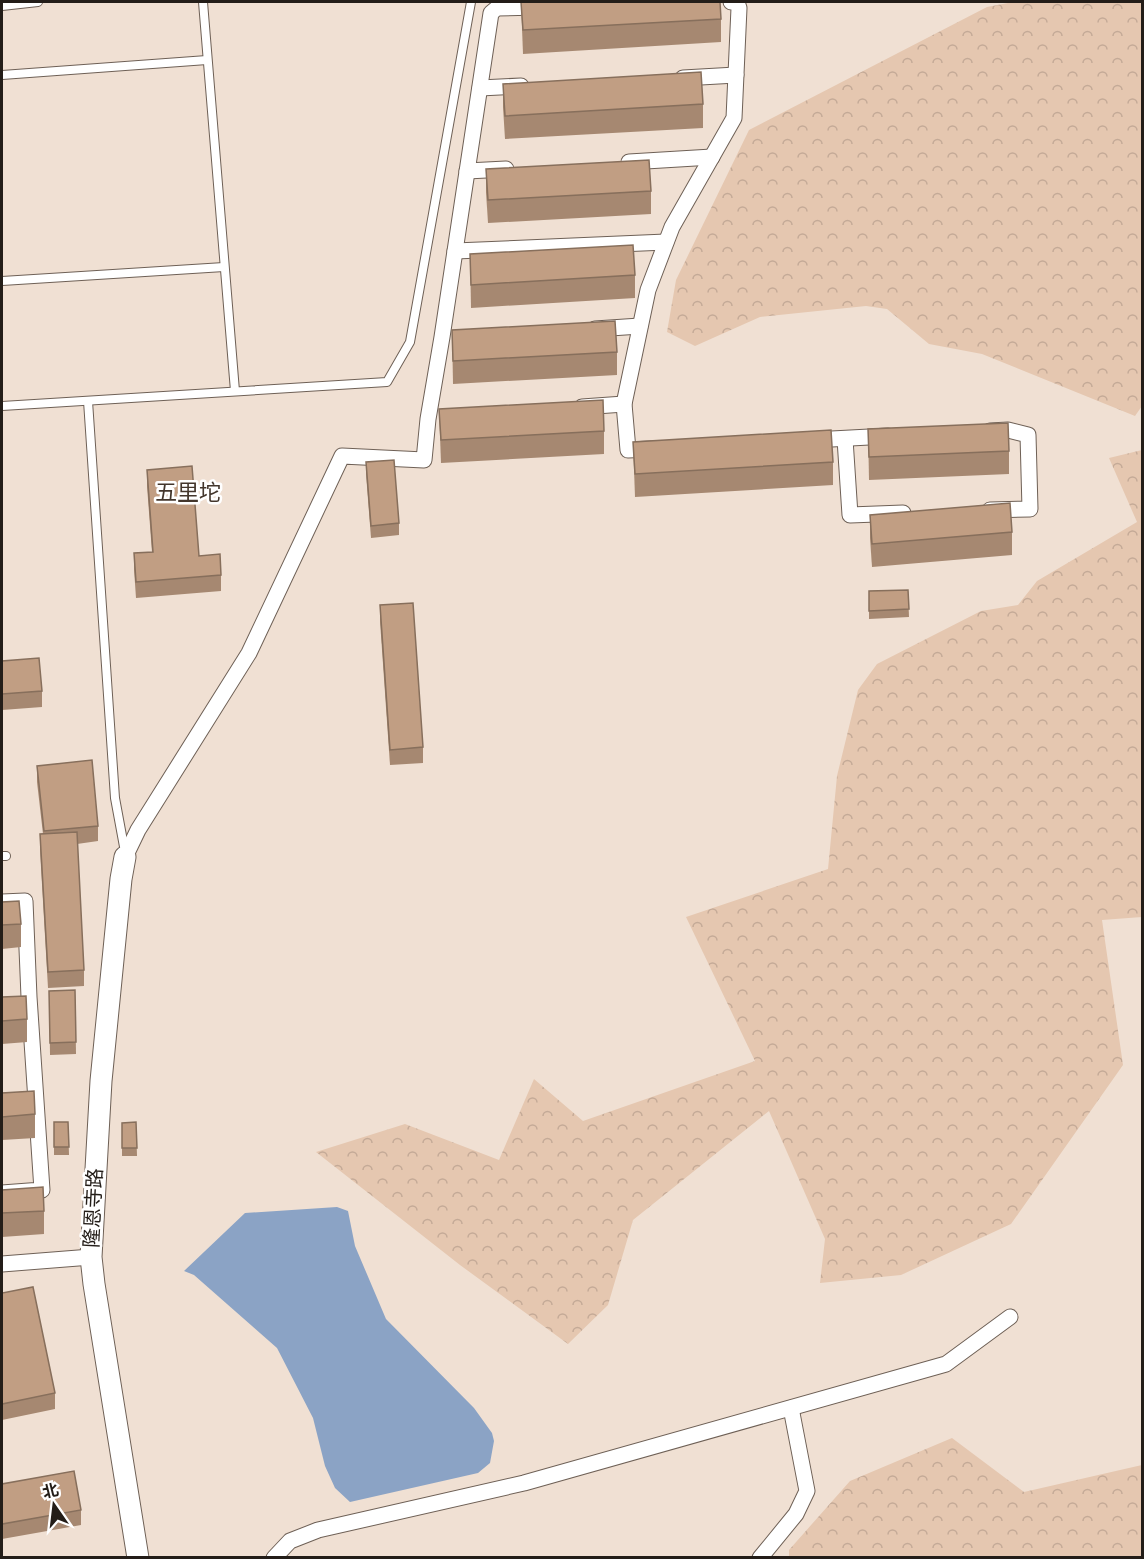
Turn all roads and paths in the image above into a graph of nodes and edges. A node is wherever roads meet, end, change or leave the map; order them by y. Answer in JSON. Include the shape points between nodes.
{"nodes":[{"id":1,"x":38,"y":2,"type":"edge"},
{"id":2,"x":203,"y":2,"type":"edge"},
{"id":3,"x":471,"y":2,"type":"edge"},
{"id":4,"x":714,"y":2,"type":"edge"},
{"id":5,"x":725,"y":2,"type":"edge"},
{"id":6,"x":731,"y":2,"type":"edge"},
{"id":7,"x":2,"y":6,"type":"edge"},
{"id":8,"x":554,"y":6,"type":"edge"},
{"id":9,"x":207,"y":60,"type":"junction"},
{"id":10,"x":2,"y":75,"type":"edge"},
{"id":11,"x":736,"y":75,"type":"junction"},
{"id":12,"x":666,"y":79,"type":"edge"},
{"id":13,"x":538,"y":85,"type":"edge"},
{"id":14,"x":480,"y":88,"type":"junction"},
{"id":15,"x":712,"y":157,"type":"junction"},
{"id":16,"x":619,"y":162,"type":"edge"},
{"id":17,"x":525,"y":168,"type":"edge"},
{"id":18,"x":467,"y":171,"type":"junction"},
{"id":19,"x":666,"y":242,"type":"junction"},
{"id":20,"x":455,"y":251,"type":"junction"},
{"id":21,"x":224,"y":267,"type":"junction"},
{"id":22,"x":2,"y":281,"type":"edge"},
{"id":23,"x":640,"y":326,"type":"junction"},
{"id":24,"x":582,"y":329,"type":"edge"},
{"id":25,"x":234,"y":391,"type":"junction"},
{"id":26,"x":88,"y":400,"type":"junction"},
{"id":27,"x":624,"y":404,"type":"junction"},
{"id":28,"x":2,"y":406,"type":"edge"},
{"id":29,"x":566,"y":408,"type":"edge"},
{"id":30,"x":973,"y":432,"type":"edge"},
{"id":31,"x":903,"y":435,"type":"edge"},
{"id":32,"x":845,"y":439,"type":"junction"},
{"id":33,"x":799,"y":441,"type":"edge"},
{"id":34,"x":662,"y":448,"type":"edge"},
{"id":35,"x":974,"y":511,"type":"edge"},
{"id":36,"x":917,"y":513,"type":"edge"},
{"id":37,"x":125,"y":857,"type":"junction"},
{"id":38,"x":2,"y":902,"type":"edge"},
{"id":39,"x":29,"y":997,"type":"junction"},
{"id":40,"x":10,"y":999,"type":"edge"},
{"id":41,"x":2,"y":1192,"type":"edge"},
{"id":42,"x":91,"y":1257,"type":"junction"},
{"id":43,"x":2,"y":1264,"type":"edge"},
{"id":44,"x":1010,"y":1317,"type":"dead end"},
{"id":45,"x":791,"y":1408,"type":"junction"},
{"id":46,"x":138,"y":1557,"type":"edge"},
{"id":47,"x":274,"y":1557,"type":"edge"},
{"id":48,"x":760,"y":1557,"type":"edge"}],
"edges":[{"from":1,"to":7,"type":"lane"},
{"from":2,"to":9,"type":"lane"},
{"from":3,"to":25,"type":"lane","via":[[410,342],[387,382]]},
{"from":4,"to":5,"type":"street"},
{"from":6,"to":11,"type":"street","via":[[737,2],[739,8]]},
{"from":8,"to":14,"type":"street","via":[[497,8],[491,13]]},
{"from":9,"to":10,"type":"lane"},
{"from":9,"to":21,"type":"lane"},
{"from":11,"to":12,"type":"street"},
{"from":11,"to":15,"type":"street","via":[[734,118]]},
{"from":13,"to":14,"type":"street"},
{"from":14,"to":18,"type":"street"},
{"from":15,"to":16,"type":"street"},
{"from":15,"to":19,"type":"street"},
{"from":17,"to":18,"type":"street"},
{"from":18,"to":20,"type":"street"},
{"from":19,"to":20,"type":"street"},
{"from":19,"to":23,"type":"street","via":[[648,290]]},
{"from":20,"to":37,"type":"street","via":[[448,336],[424,460],[342,456],[249,653]]},
{"from":21,"to":22,"type":"lane"},
{"from":21,"to":25,"type":"lane"},
{"from":23,"to":24,"type":"street"},
{"from":23,"to":27,"type":"street"},
{"from":25,"to":26,"type":"lane"},
{"from":26,"to":28,"type":"lane"},
{"from":26,"to":37,"type":"lane","via":[[115,798]]},
{"from":27,"to":29,"type":"street"},
{"from":27,"to":34,"type":"street","via":[[628,450]]},
{"from":30,"to":35,"type":"street","via":[[1008,430],[1028,435],[1030,508]]},
{"from":31,"to":32,"type":"street"},
{"from":32,"to":33,"type":"street"},
{"from":32,"to":36,"type":"street","via":[[850,515]]},
{"from":37,"to":42,"type":"street","name":"隆恩寺路","via":[[102,1081]]},
{"from":38,"to":39,"type":"street","via":[[25,901]]},
{"from":39,"to":40,"type":"street"},
{"from":39,"to":41,"type":"street","via":[[30,1095],[42,1190]]},
{"from":42,"to":43,"type":"street"},
{"from":42,"to":46,"type":"street","name":"隆恩寺路"},
{"from":44,"to":45,"type":"street","via":[[946,1364]]},
{"from":45,"to":47,"type":"street","via":[[524,1483],[318,1530],[290,1541]]},
{"from":45,"to":48,"type":"street","via":[[807,1491],[796,1514]]}]}
